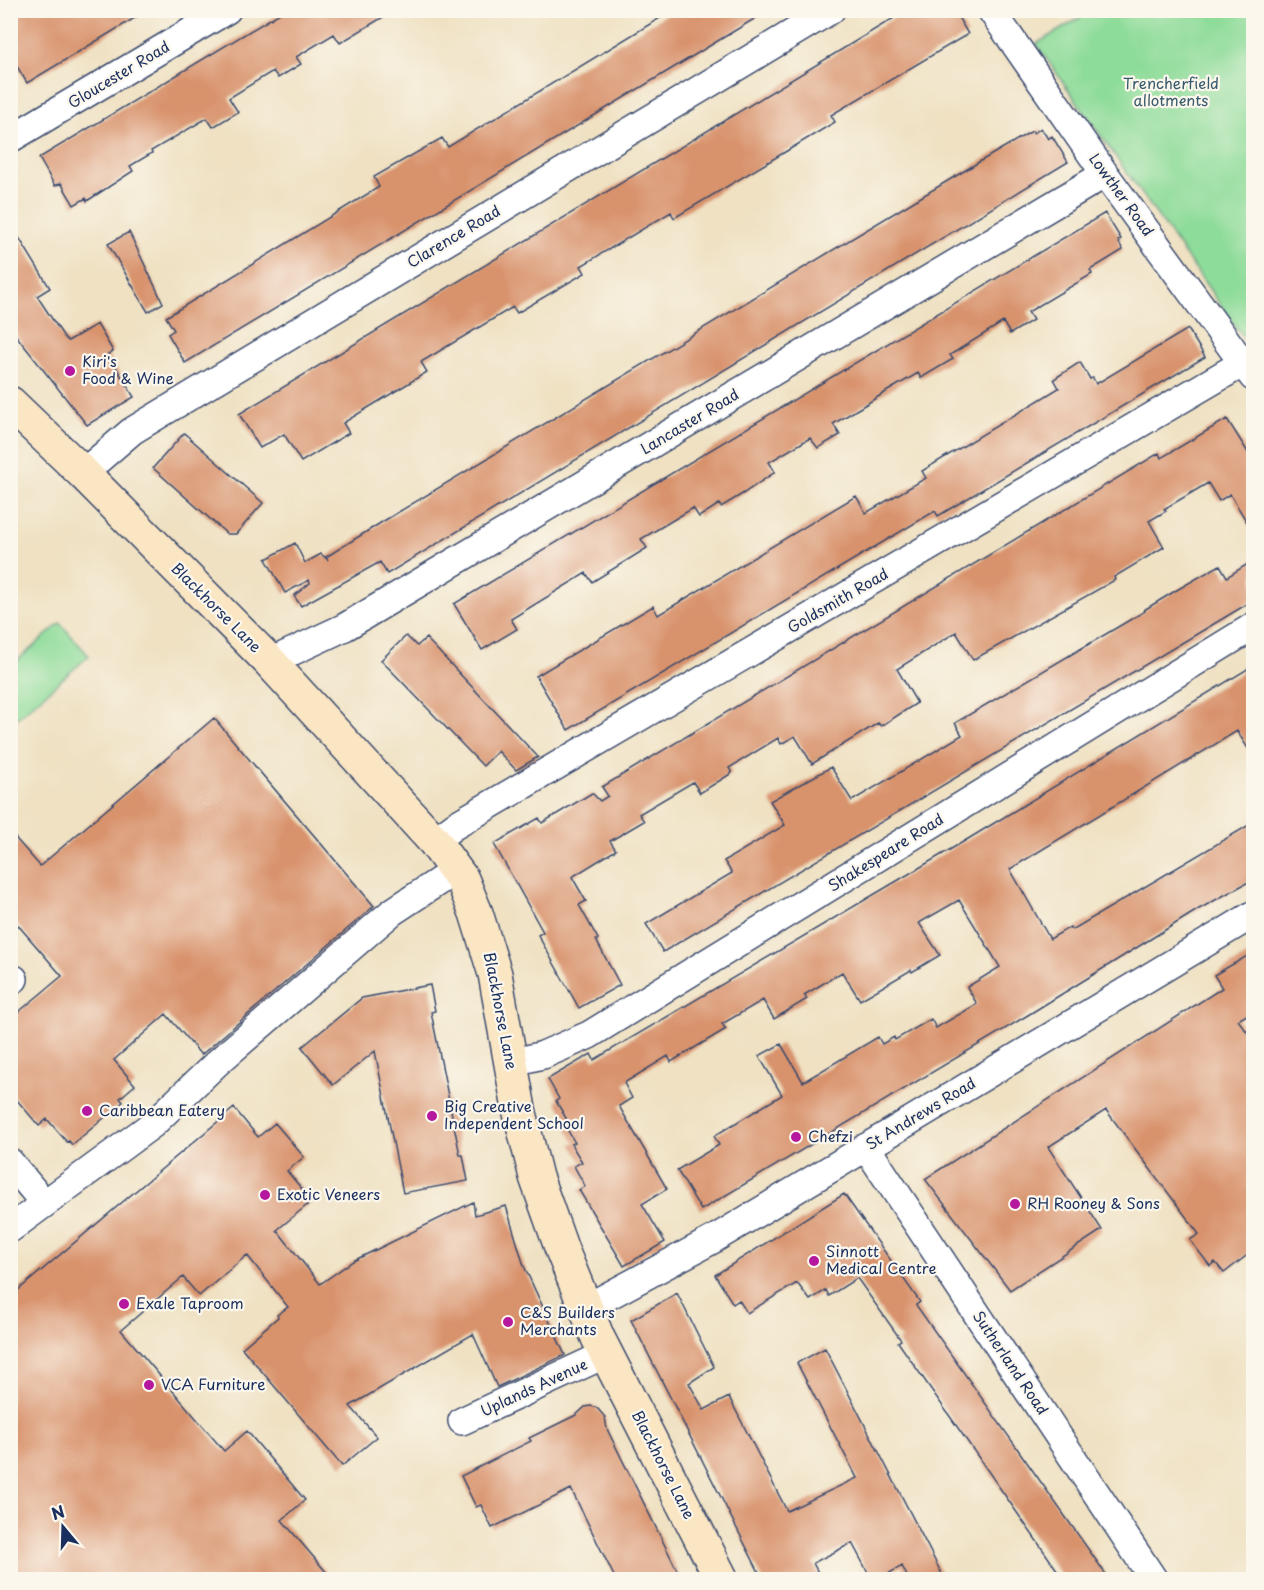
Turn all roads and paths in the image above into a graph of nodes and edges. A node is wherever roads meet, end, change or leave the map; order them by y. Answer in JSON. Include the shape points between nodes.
{"nodes":[{"id":1,"x":227,"y":10,"type":"edge"},
{"id":2,"x":831,"y":10,"type":"edge"},
{"id":3,"x":991,"y":10,"type":"edge"},
{"id":4,"x":10,"y":140,"type":"edge"},
{"id":5,"x":1105,"y":174,"type":"junction"},
{"id":6,"x":1248,"y":370,"type":"edge"},
{"id":7,"x":10,"y":403,"type":"edge"},
{"id":8,"x":83,"y":473,"type":"junction"},
{"id":9,"x":1254,"y":626,"type":"edge"},
{"id":10,"x":270,"y":662,"type":"junction"},
{"id":11,"x":434,"y":841,"type":"junction"},
{"id":12,"x":456,"y":870,"type":"junction"},
{"id":13,"x":1254,"y":914,"type":"edge"},
{"id":14,"x":510,"y":1063,"type":"junction"},
{"id":15,"x":866,"y":1147,"type":"junction"},
{"id":16,"x":10,"y":1162,"type":"edge"},
{"id":17,"x":44,"y":1203,"type":"junction"},
{"id":18,"x":10,"y":1228,"type":"edge"},
{"id":19,"x":586,"y":1308,"type":"junction"},
{"id":20,"x":606,"y":1354,"type":"junction"},
{"id":21,"x":462,"y":1421,"type":"dead end"},
{"id":22,"x":722,"y":1580,"type":"edge"},
{"id":23,"x":1154,"y":1580,"type":"edge"}],
"edges":[{"from":1,"to":4,"type":"street","name":"Gloucester Road"},
{"from":2,"to":8,"type":"street","name":"Clarence Road","via":[[132,431]]},
{"from":3,"to":5,"type":"street","name":"Lowther Road"},
{"from":5,"to":6,"type":"street","name":"Lowther Road"},
{"from":5,"to":10,"type":"street","name":"Lancaster Road","via":[[345,627]]},
{"from":6,"to":11,"type":"street","name":"Goldsmith Road"},
{"from":7,"to":8,"type":"main road","name":"Blackhorse Lane"},
{"from":8,"to":10,"type":"main road","name":"Blackhorse Lane"},
{"from":9,"to":14,"type":"street","name":"Shakespeare Road","via":[[589,1035],[543,1055]]},
{"from":10,"to":11,"type":"main road","name":"Blackhorse Lane"},
{"from":11,"to":12,"type":"main road","name":"Blackhorse Lane"},
{"from":12,"to":14,"type":"main road","name":"Blackhorse Lane","via":[[473,904],[495,974]]},
{"from":12,"to":17,"type":"street","via":[[392,912],[218,1062],[153,1125]]},
{"from":13,"to":15,"type":"street","name":"St Andrews Road"},
{"from":14,"to":19,"type":"main road","name":"Blackhorse Lane","via":[[536,1177]]},
{"from":15,"to":19,"type":"street","name":"St Andrews Road","via":[[714,1239]]},
{"from":15,"to":23,"type":"street","name":"Sutherland Road"},
{"from":16,"to":17,"type":"street"},
{"from":17,"to":18,"type":"street"},
{"from":19,"to":20,"type":"main road","name":"Blackhorse Lane"},
{"from":20,"to":21,"type":"street","name":"Uplands Avenue"},
{"from":20,"to":22,"type":"main road","name":"Blackhorse Lane"}]}
